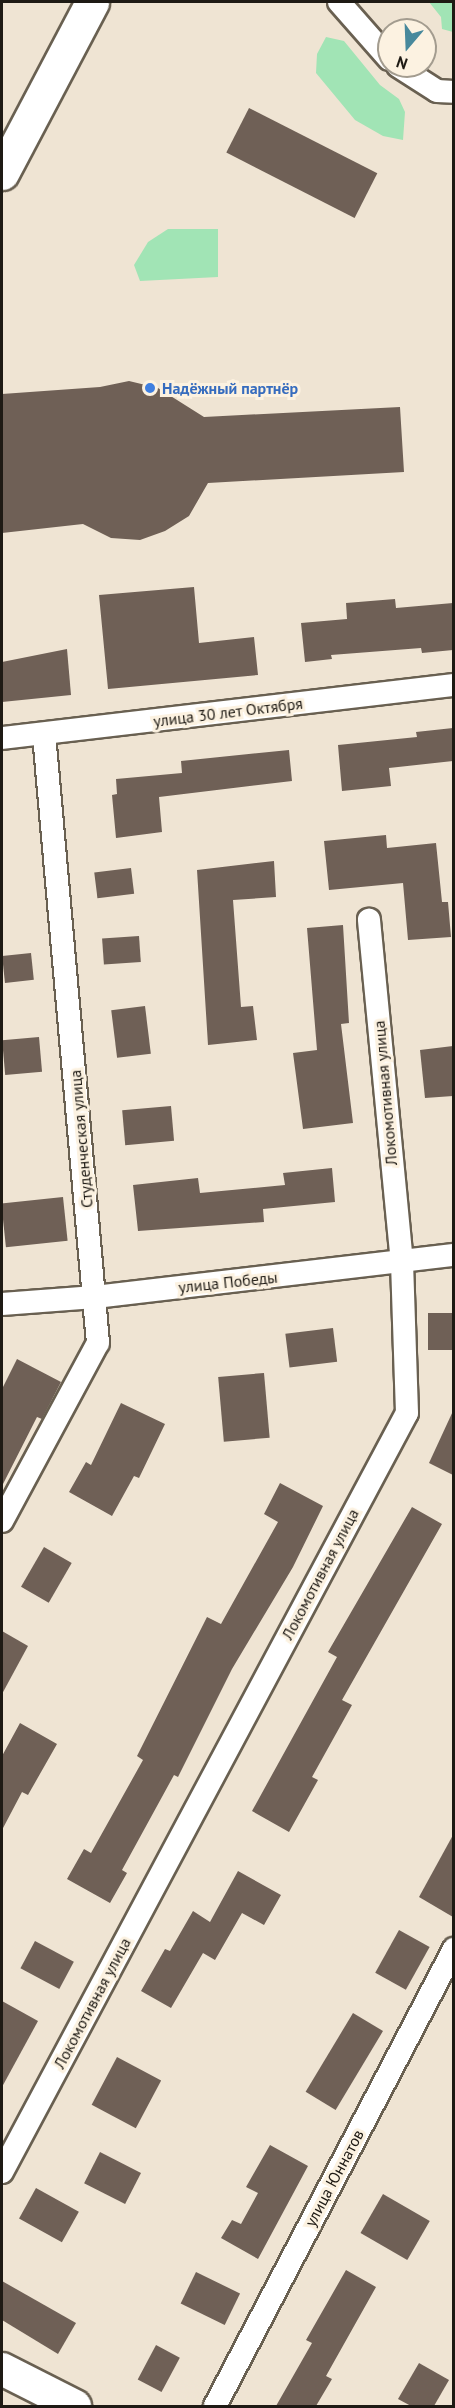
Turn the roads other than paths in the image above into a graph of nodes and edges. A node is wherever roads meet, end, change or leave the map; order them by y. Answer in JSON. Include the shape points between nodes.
{"nodes":[{"id":1,"x":92,"y":2,"type":"edge"},
{"id":2,"x":339,"y":2,"type":"edge"},
{"id":3,"x":377,"y":45,"type":"edge"},
{"id":4,"x":416,"y":78,"type":"edge"},
{"id":5,"x":453,"y":92,"type":"edge"},
{"id":6,"x":2,"y":173,"type":"edge"},
{"id":7,"x":453,"y":685,"type":"edge"},
{"id":8,"x":44,"y":734,"type":"junction"},
{"id":9,"x":2,"y":738,"type":"edge"},
{"id":10,"x":369,"y":920,"type":"dead end"},
{"id":11,"x":453,"y":1255,"type":"edge"},
{"id":12,"x":402,"y":1263,"type":"junction"},
{"id":13,"x":95,"y":1297,"type":"junction"},
{"id":14,"x":2,"y":1304,"type":"edge"},
{"id":15,"x":2,"y":1521,"type":"edge"},
{"id":16,"x":453,"y":1949,"type":"edge"},
{"id":17,"x":2,"y":2172,"type":"edge"},
{"id":18,"x":2,"y":2369,"type":"edge"},
{"id":19,"x":75,"y":2406,"type":"edge"},
{"id":20,"x":215,"y":2406,"type":"edge"}],
"edges":[{"from":1,"to":6,"type":"main road"},
{"from":2,"to":3,"type":"street"},
{"from":4,"to":5,"type":"street","via":[[436,91]]},
{"from":7,"to":8,"type":"street","name":"улица 30 лет Октября"},
{"from":8,"to":9,"type":"street","name":"улица 30 лет Октября"},
{"from":8,"to":13,"type":"street","name":"Студенческая улица"},
{"from":10,"to":12,"type":"street","name":"Локомотивная улица"},
{"from":11,"to":12,"type":"street","name":"улица Победы"},
{"from":12,"to":13,"type":"street","name":"улица Победы"},
{"from":12,"to":17,"type":"street","name":"Локомотивная улица","via":[[407,1413]]},
{"from":13,"to":14,"type":"street","name":"улица Победы"},
{"from":13,"to":15,"type":"street","name":"Студенческая улица","via":[[98,1343]]},
{"from":16,"to":20,"type":"street","name":"улица Юннатов"},
{"from":18,"to":19,"type":"street"}]}
